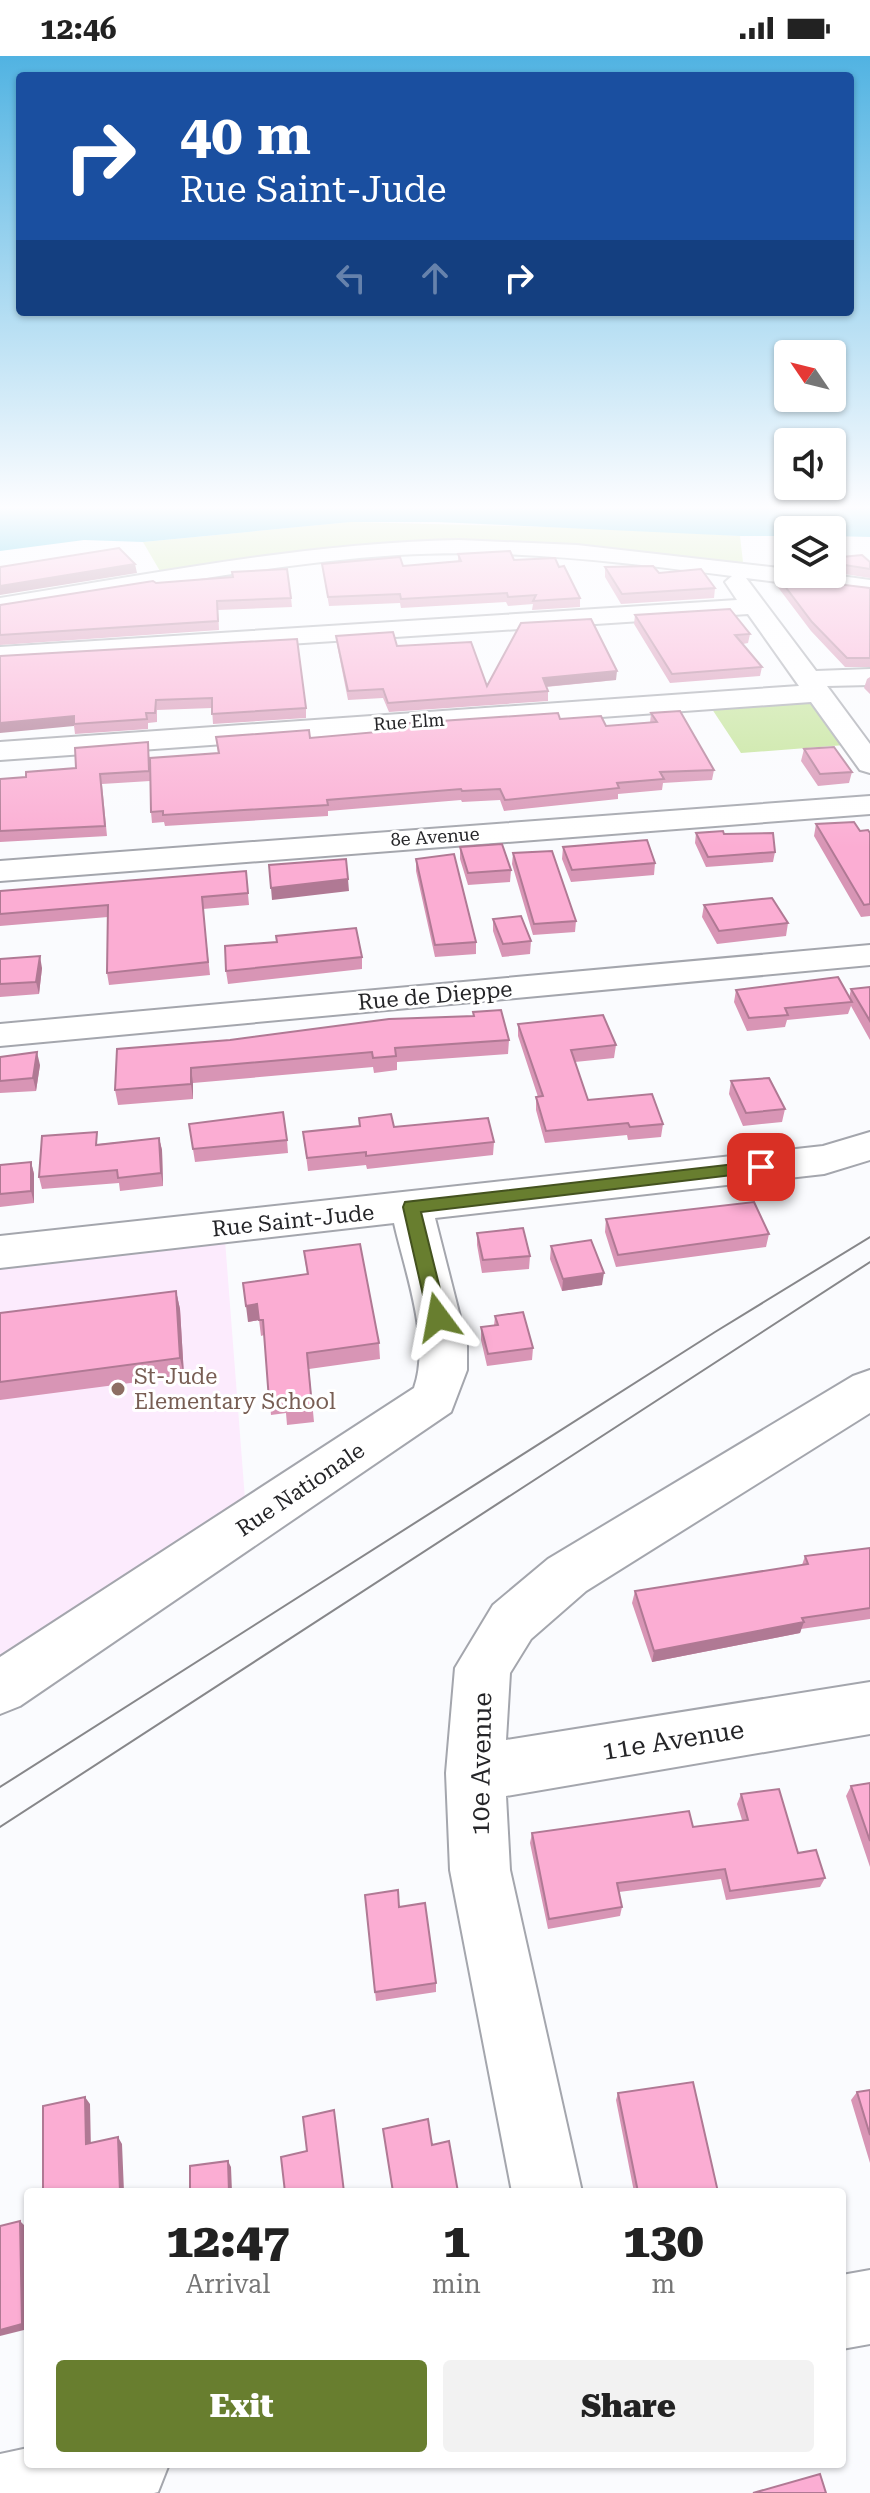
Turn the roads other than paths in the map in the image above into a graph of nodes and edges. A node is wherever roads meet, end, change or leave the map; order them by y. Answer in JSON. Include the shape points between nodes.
{"nodes":[{"id":1,"x":528,"y":621,"type":"edge"},
{"id":2,"x":766,"y":621,"type":"edge"},
{"id":3,"x":0,"y":655,"type":"edge"},
{"id":4,"x":870,"y":677,"type":"edge"},
{"id":5,"x":813,"y":686,"type":"junction"},
{"id":6,"x":0,"y":751,"type":"edge"},
{"id":7,"x":870,"y":764,"type":"edge"},
{"id":8,"x":870,"y":805,"type":"edge"},
{"id":9,"x":0,"y":871,"type":"edge"},
{"id":10,"x":870,"y":955,"type":"edge"},
{"id":11,"x":0,"y":1035,"type":"edge"},
{"id":12,"x":870,"y":1146,"type":"edge"},
{"id":13,"x":411,"y":1207,"type":"junction"},
{"id":14,"x":0,"y":1252,"type":"edge"},
{"id":15,"x":870,"y":1389,"type":"edge"},
{"id":16,"x":0,"y":1688,"type":"edge"},
{"id":17,"x":870,"y":1708,"type":"edge"},
{"id":18,"x":475,"y":1773,"type":"junction"},
{"id":19,"x":546,"y":2188,"type":"edge"},
{"id":20,"x":870,"y":2307,"type":"edge"},
{"id":21,"x":846,"y":2311,"type":"edge"},
{"id":22,"x":112,"y":2468,"type":"edge"},
{"id":23,"x":0,"y":2493,"type":"edge"}],
"edges":[{"from":1,"to":3,"type":"street"},
{"from":2,"to":5,"type":"street"},
{"from":4,"to":5,"type":"street","name":"Rue Elm"},
{"from":5,"to":6,"type":"street","name":"Rue Elm"},
{"from":5,"to":7,"type":"street"},
{"from":8,"to":9,"type":"street","name":"8e Avenue"},
{"from":10,"to":11,"type":"street","name":"Rue de Dieppe"},
{"from":12,"to":13,"type":"street","name":"Rue Saint-Jude","via":[[824,1160]]},
{"from":13,"to":14,"type":"street","name":"Rue Saint-Jude"},
{"from":13,"to":16,"type":"street","name":"Rue Nationale","via":[[444,1344],[444,1370],[434,1399]]},
{"from":15,"to":18,"type":"street","name":"10e Avenue","via":[[567,1575],[512,1622],[483,1668]]},
{"from":17,"to":18,"type":"street","name":"11e Avenue"},
{"from":18,"to":19,"type":"street","name":"10e Avenue","via":[[480,1870]]},
{"from":20,"to":21,"type":"street"},
{"from":22,"to":23,"type":"street"}]}
